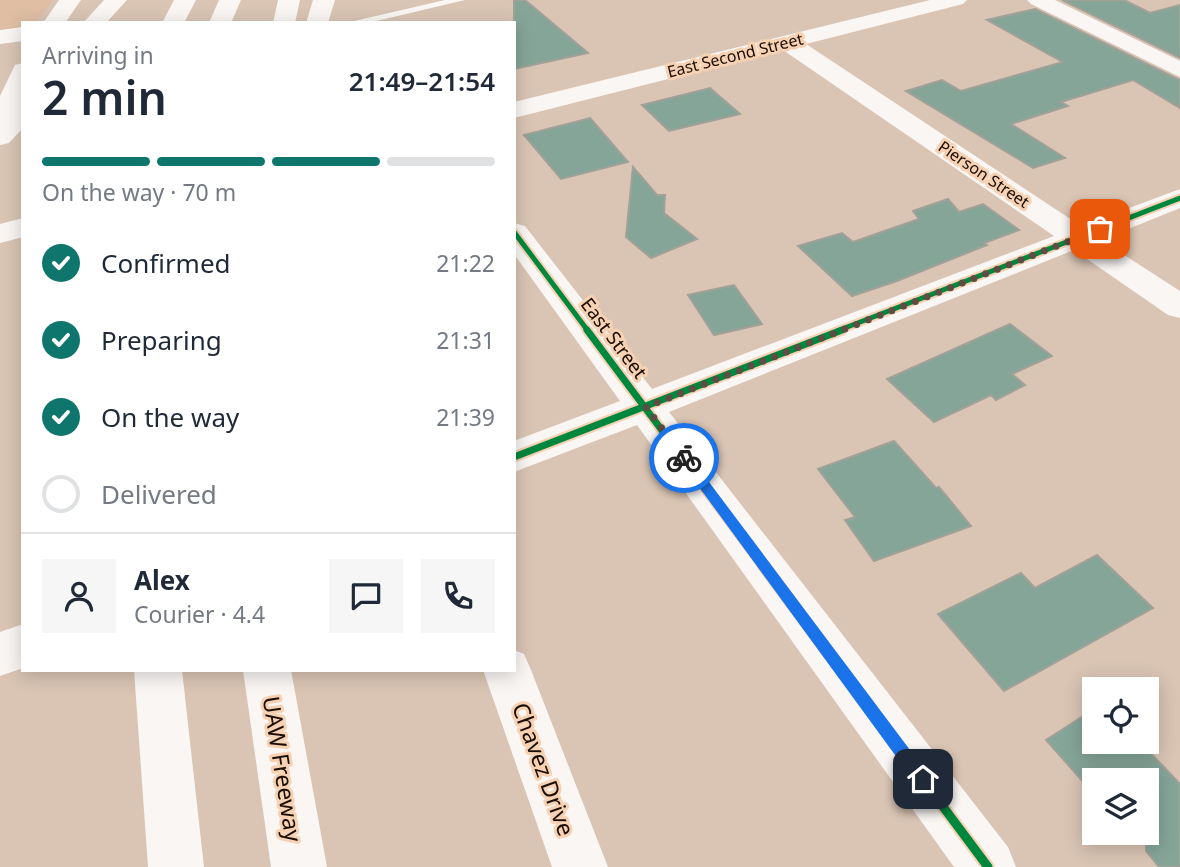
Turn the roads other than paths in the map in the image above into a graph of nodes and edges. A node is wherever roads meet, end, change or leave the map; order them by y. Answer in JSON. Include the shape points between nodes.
{"nodes":[{"id":1,"x":70,"y":0,"type":"edge"},
{"id":2,"x":116,"y":0,"type":"edge"},
{"id":3,"x":185,"y":0,"type":"edge"},
{"id":4,"x":230,"y":0,"type":"edge"},
{"id":5,"x":289,"y":0,"type":"edge"},
{"id":6,"x":324,"y":0,"type":"edge"},
{"id":7,"x":460,"y":0,"type":"edge"},
{"id":8,"x":956,"y":0,"type":"edge"},
{"id":9,"x":1038,"y":0,"type":"edge"},
{"id":10,"x":55,"y":21,"type":"edge"},
{"id":11,"x":96,"y":21,"type":"edge"},
{"id":12,"x":174,"y":21,"type":"edge"},
{"id":13,"x":221,"y":21,"type":"edge"},
{"id":14,"x":284,"y":21,"type":"edge"},
{"id":15,"x":318,"y":21,"type":"edge"},
{"id":16,"x":356,"y":21,"type":"edge"},
{"id":17,"x":21,"y":34,"type":"edge"},
{"id":18,"x":0,"y":37,"type":"edge"},
{"id":19,"x":787,"y":42,"type":"junction"},
{"id":20,"x":1180,"y":70,"type":"edge"},
{"id":21,"x":21,"y":75,"type":"edge"},
{"id":22,"x":516,"y":110,"type":"edge"},
{"id":23,"x":21,"y":115,"type":"edge"},
{"id":24,"x":0,"y":125,"type":"edge"},
{"id":25,"x":0,"y":137,"type":"edge"},
{"id":26,"x":1180,"y":198,"type":"edge"},
{"id":27,"x":21,"y":228,"type":"edge"},
{"id":28,"x":0,"y":234,"type":"edge"},
{"id":29,"x":516,"y":235,"type":"edge"},
{"id":30,"x":1078,"y":237,"type":"junction"},
{"id":31,"x":1180,"y":307,"type":"edge"},
{"id":32,"x":646,"y":407,"type":"junction"},
{"id":33,"x":516,"y":456,"type":"edge"},
{"id":34,"x":21,"y":647,"type":"edge"},
{"id":35,"x":0,"y":654,"type":"edge"},
{"id":36,"x":267,"y":672,"type":"edge"},
{"id":37,"x":509,"y":672,"type":"edge"},
{"id":38,"x":158,"y":673,"type":"edge"},
{"id":39,"x":286,"y":784,"type":"junction"},
{"id":40,"x":158,"y":867,"type":"edge"},
{"id":41,"x":176,"y":867,"type":"edge"},
{"id":42,"x":299,"y":867,"type":"edge"},
{"id":43,"x":306,"y":867,"type":"edge"},
{"id":44,"x":580,"y":867,"type":"edge"},
{"id":45,"x":988,"y":867,"type":"edge"}],
"edges":[{"from":1,"to":10,"type":"main road"},
{"from":2,"to":11,"type":"main road"},
{"from":3,"to":12,"type":"main road"},
{"from":4,"to":13,"type":"main road"},
{"from":5,"to":14,"type":"main road"},
{"from":6,"to":15,"type":"main road"},
{"from":7,"to":16,"type":"lane"},
{"from":8,"to":19,"type":"main road","name":"East Second Street"},
{"from":9,"to":20,"type":"main road"},
{"from":17,"to":18,"type":"main road"},
{"from":19,"to":22,"type":"main road","name":"East Second Street"},
{"from":19,"to":30,"type":"main road","name":"Pierson Street"},
{"from":21,"to":24,"type":"main road"},
{"from":23,"to":25,"type":"main road"},
{"from":26,"to":30,"type":"main road"},
{"from":27,"to":28,"type":"main road"},
{"from":29,"to":32,"type":"main road","name":"East Street"},
{"from":30,"to":31,"type":"main road","name":"Pierson Street"},
{"from":30,"to":32,"type":"main road"},
{"from":32,"to":33,"type":"main road"},
{"from":32,"to":45,"type":"main road","name":"East Street"},
{"from":34,"to":35,"type":"main road"},
{"from":36,"to":39,"type":"main road","name":"UAW Freeway"},
{"from":37,"to":44,"type":"main road","name":"Chavez Drive"},
{"from":38,"to":40,"type":"main road"},
{"from":38,"to":41,"type":"main road"},
{"from":39,"to":42,"type":"main road","name":"UAW Freeway"},
{"from":39,"to":43,"type":"main road"}]}
